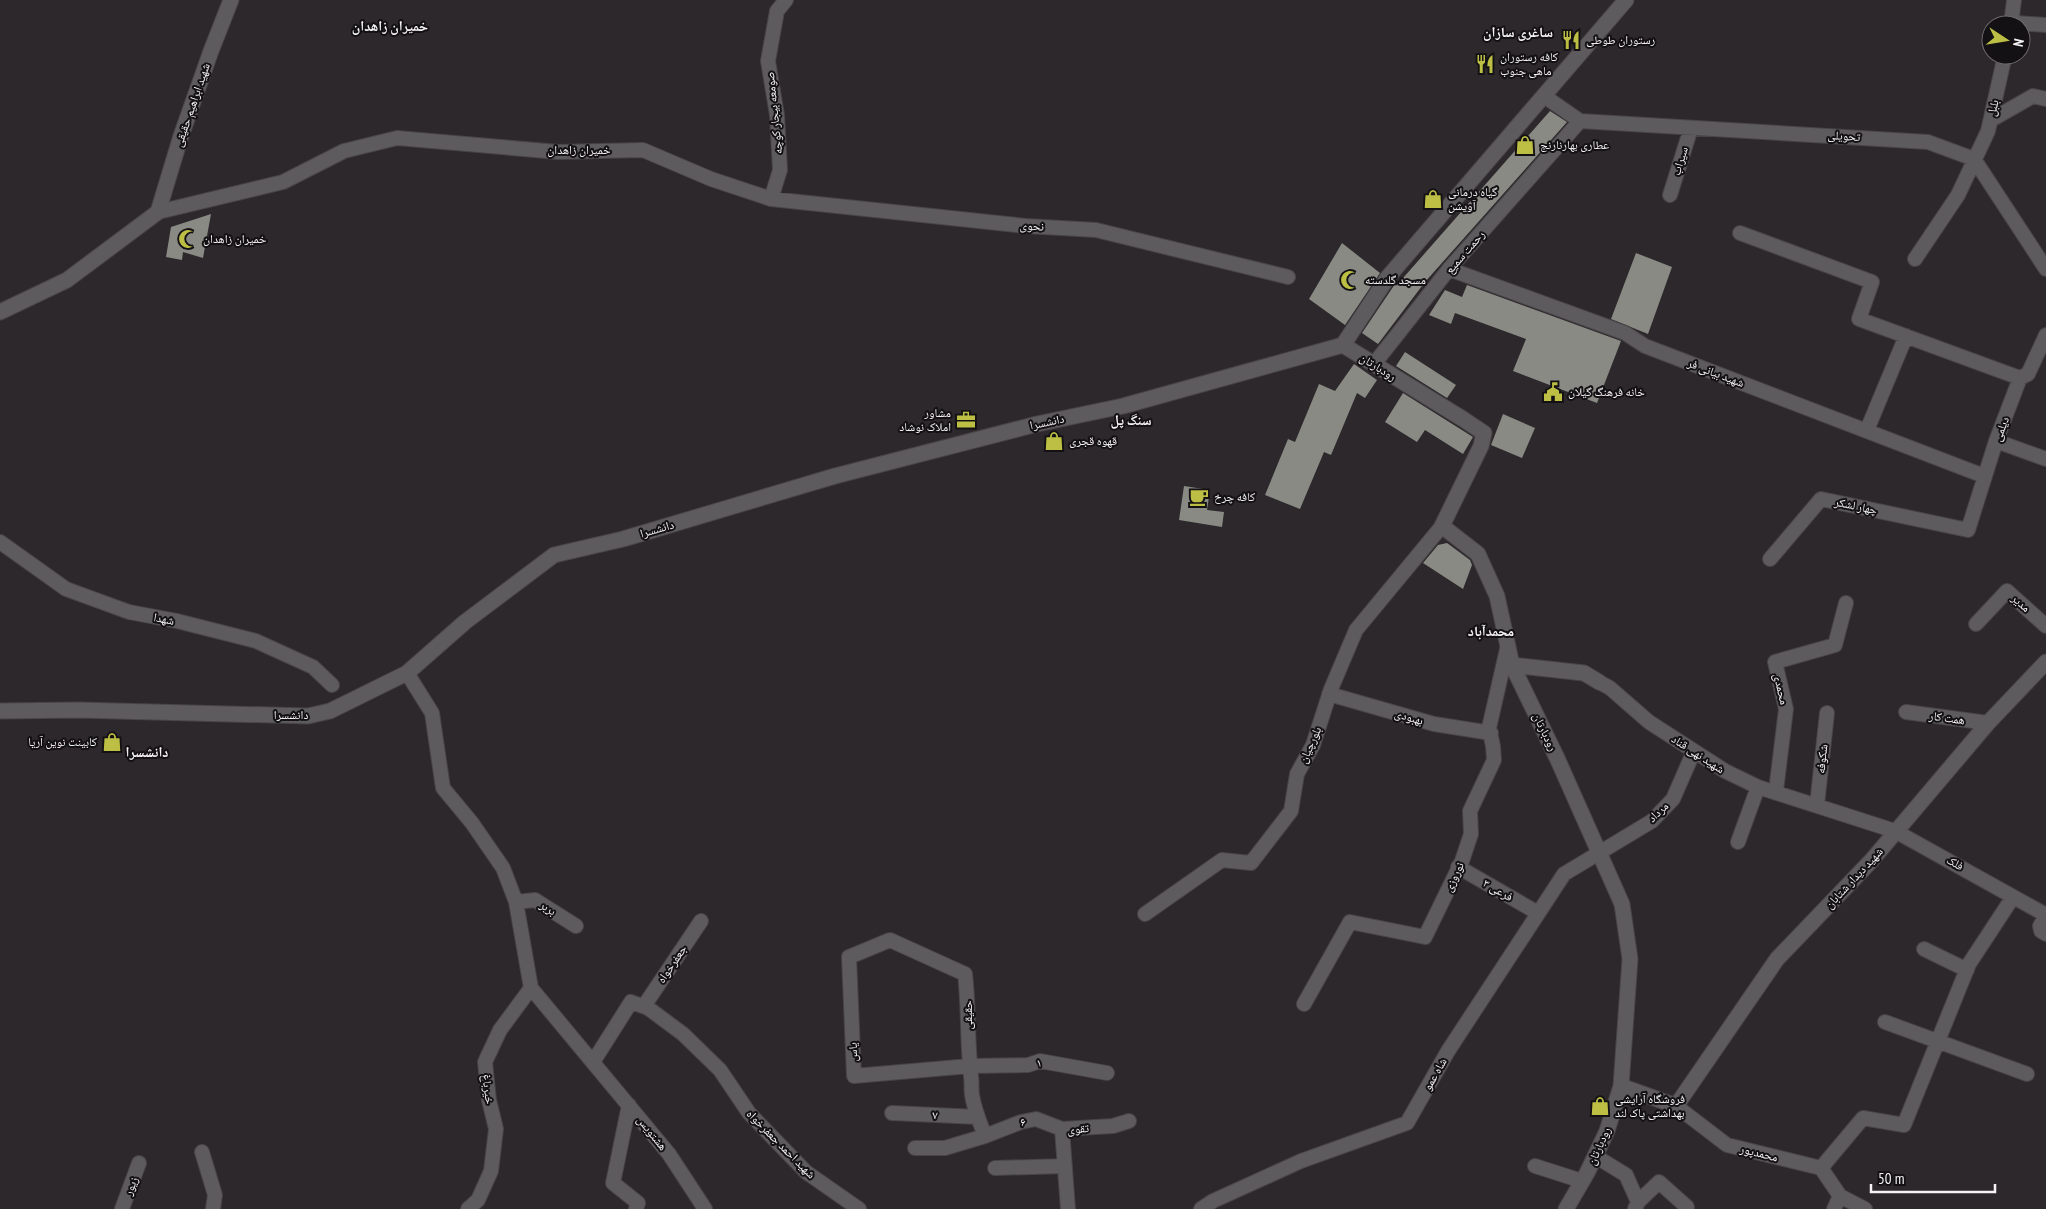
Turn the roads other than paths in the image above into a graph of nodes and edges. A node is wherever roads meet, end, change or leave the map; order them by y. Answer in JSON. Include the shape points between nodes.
{"nodes":[{"id":1,"x":232,"y":0,"type":"edge"},
{"id":2,"x":786,"y":0,"type":"edge"},
{"id":3,"x":1626,"y":0,"type":"edge"},
{"id":4,"x":2014,"y":0,"type":"edge"},
{"id":5,"x":2014,"y":15,"type":"edge"},
{"id":6,"x":2031,"y":25,"type":"edge"},
{"id":7,"x":2046,"y":25,"type":"edge"},
{"id":8,"x":2003,"y":65,"type":"edge"},
{"id":9,"x":1544,"y":96,"type":"junction"},
{"id":10,"x":2046,"y":99,"type":"edge"},
{"id":11,"x":1991,"y":120,"type":"junction"},
{"id":12,"x":1580,"y":121,"type":"junction"},
{"id":13,"x":1691,"y":128,"type":"junction"},
{"id":14,"x":1974,"y":159,"type":"junction"},
{"id":15,"x":1670,"y":195,"type":"dead end"},
{"id":16,"x":771,"y":199,"type":"junction"},
{"id":17,"x":158,"y":212,"type":"junction"},
{"id":18,"x":1740,"y":233,"type":"dead end"},
{"id":19,"x":1915,"y":259,"type":"dead end"},
{"id":20,"x":2046,"y":269,"type":"edge"},
{"id":21,"x":1449,"y":270,"type":"junction"},
{"id":22,"x":1288,"y":277,"type":"dead end"},
{"id":23,"x":0,"y":312,"type":"edge"},
{"id":24,"x":2046,"y":335,"type":"edge"},
{"id":25,"x":1906,"y":336,"type":"junction"},
{"id":26,"x":1343,"y":345,"type":"junction"},
{"id":27,"x":1374,"y":364,"type":"junction"},
{"id":28,"x":2020,"y":378,"type":"junction"},
{"id":29,"x":1867,"y":430,"type":"junction"},
{"id":30,"x":1996,"y":441,"type":"junction"},
{"id":31,"x":2046,"y":459,"type":"edge"},
{"id":32,"x":1984,"y":476,"type":"junction"},
{"id":33,"x":1442,"y":526,"type":"junction"},
{"id":34,"x":1968,"y":530,"type":"joint"},
{"id":35,"x":0,"y":542,"type":"edge"},
{"id":36,"x":1770,"y":559,"type":"dead end"},
{"id":37,"x":1846,"y":603,"type":"dead end"},
{"id":38,"x":1976,"y":624,"type":"dead end"},
{"id":39,"x":2046,"y":626,"type":"edge"},
{"id":40,"x":1507,"y":649,"type":"junction"},
{"id":41,"x":1512,"y":665,"type":"junction"},
{"id":42,"x":2044,"y":669,"type":"edge"},
{"id":43,"x":406,"y":673,"type":"junction"},
{"id":44,"x":1600,"y":682,"type":"joint"},
{"id":45,"x":332,"y":685,"type":"dead end"},
{"id":46,"x":1329,"y":694,"type":"junction"},
{"id":47,"x":0,"y":711,"type":"edge"},
{"id":48,"x":1906,"y":712,"type":"dead end"},
{"id":49,"x":1827,"y":713,"type":"dead end"},
{"id":50,"x":1988,"y":723,"type":"junction"},
{"id":51,"x":1491,"y":733,"type":"junction"},
{"id":52,"x":1694,"y":751,"type":"junction"},
{"id":53,"x":1758,"y":787,"type":"junction"},
{"id":54,"x":1776,"y":791,"type":"junction"},
{"id":55,"x":1817,"y":805,"type":"junction"},
{"id":56,"x":1895,"y":832,"type":"junction"},
{"id":57,"x":1738,"y":842,"type":"dead end"},
{"id":58,"x":1600,"y":853,"type":"junction"},
{"id":59,"x":1458,"y":868,"type":"junction"},
{"id":60,"x":2013,"y":897,"type":"junction"},
{"id":61,"x":516,"y":902,"type":"junction"},
{"id":62,"x":1538,"y":913,"type":"junction"},
{"id":63,"x":1145,"y":914,"type":"dead end"},
{"id":64,"x":701,"y":921,"type":"dead end"},
{"id":65,"x":576,"y":926,"type":"dead end"},
{"id":66,"x":2046,"y":934,"type":"edge"},
{"id":67,"x":890,"y":940,"type":"joint"},
{"id":68,"x":1924,"y":949,"type":"dead end"},
{"id":69,"x":1967,"y":970,"type":"junction"},
{"id":70,"x":531,"y":988,"type":"junction"},
{"id":71,"x":1304,"y":1004,"type":"dead end"},
{"id":72,"x":644,"y":1006,"type":"junction"},
{"id":73,"x":1886,"y":1022,"type":"dead end"},
{"id":74,"x":1938,"y":1041,"type":"junction"},
{"id":75,"x":593,"y":1062,"type":"junction"},
{"id":76,"x":970,"y":1066,"type":"junction"},
{"id":77,"x":1107,"y":1074,"type":"dead end"},
{"id":78,"x":2027,"y":1074,"type":"dead end"},
{"id":79,"x":1621,"y":1086,"type":"junction"},
{"id":80,"x":629,"y":1104,"type":"junction"},
{"id":81,"x":1676,"y":1106,"type":"junction"},
{"id":82,"x":892,"y":1113,"type":"dead end"},
{"id":83,"x":978,"y":1116,"type":"junction"},
{"id":84,"x":1129,"y":1121,"type":"dead end"},
{"id":85,"x":1062,"y":1129,"type":"junction"},
{"id":86,"x":984,"y":1136,"type":"junction"},
{"id":87,"x":915,"y":1148,"type":"dead end"},
{"id":88,"x":202,"y":1152,"type":"dead end"},
{"id":89,"x":1595,"y":1156,"type":"junction"},
{"id":90,"x":139,"y":1163,"type":"dead end"},
{"id":91,"x":1065,"y":1166,"type":"junction"},
{"id":92,"x":1535,"y":1166,"type":"dead end"},
{"id":93,"x":996,"y":1168,"type":"dead end"},
{"id":94,"x":1821,"y":1168,"type":"junction"},
{"id":95,"x":1582,"y":1181,"type":"junction"},
{"id":96,"x":1840,"y":1196,"type":"junction"},
{"id":97,"x":476,"y":1206,"type":"edge"},
{"id":98,"x":1636,"y":1206,"type":"edge"},
{"id":99,"x":1687,"y":1207,"type":"dead end"},
{"id":100,"x":122,"y":1209,"type":"edge"},
{"id":101,"x":214,"y":1209,"type":"edge"},
{"id":102,"x":636,"y":1209,"type":"edge"},
{"id":103,"x":706,"y":1209,"type":"edge"},
{"id":104,"x":859,"y":1209,"type":"edge"},
{"id":105,"x":1068,"y":1209,"type":"edge"},
{"id":106,"x":1201,"y":1209,"type":"edge"},
{"id":107,"x":1566,"y":1209,"type":"edge"},
{"id":108,"x":1834,"y":1209,"type":"edge"},
{"id":109,"x":1865,"y":1209,"type":"edge"}],
"edges":[{"from":1,"to":17,"type":"street","name":"شهید ابراهیم حقیقی","via":[[181,136]]},
{"from":2,"to":16,"type":"street","name":"صومعه بیجار کوچه","via":[[777,10],[768,61],[777,115],[780,170]]},
{"from":3,"to":9,"type":"street"},
{"from":4,"to":5,"type":"street"},
{"from":6,"to":7,"type":"street"},
{"from":8,"to":11,"type":"street","name":"بلبل"},
{"from":9,"to":12,"type":"street"},
{"from":9,"to":26,"type":"street","via":[[1388,277]]},
{"from":10,"to":11,"type":"street","via":[[2033,96]]},
{"from":11,"to":14,"type":"street","name":"بلبل"},
{"from":12,"to":13,"type":"street","name":"تحویلی"},
{"from":12,"to":21,"type":"street","name":"رحمت سمیع"},
{"from":13,"to":14,"type":"street","name":"تحویلی","via":[[1928,142]]},
{"from":13,"to":15,"type":"street","name":"سیراب"},
{"from":14,"to":19,"type":"street","name":"بلبل","via":[[1958,195]]},
{"from":14,"to":20,"type":"street"},
{"from":16,"to":17,"type":"street","name":"خمیران زاهدان","via":[[711,179],[643,150],[558,152],[397,138],[344,151],[283,182]]},
{"from":16,"to":22,"type":"street","name":"نحوی","via":[[1026,226],[1096,230]]},
{"from":17,"to":23,"type":"street","name":"خمیران زاهدان","via":[[67,280]]},
{"from":18,"to":25,"type":"street","via":[[1872,282],[1859,319]]},
{"from":21,"to":27,"type":"street","name":"رحمت سمیع"},
{"from":21,"to":29,"type":"street","name":"شهید بیانی فر","via":[[1626,333],[1645,346]]},
{"from":24,"to":28,"type":"street","name":"دیلمی","via":[[2028,374]]},
{"from":25,"to":28,"type":"street"},
{"from":25,"to":29,"type":"street"},
{"from":26,"to":27,"type":"street","name":"رودبارتان"},
{"from":26,"to":43,"type":"street","name":"دانشسرا","via":[[1123,406],[1037,424],[835,476],[623,539],[554,555],[465,622]]},
{"from":27,"to":33,"type":"street","name":"رودبارتان","via":[[1484,433],[1481,446]]},
{"from":28,"to":30,"type":"street","name":"دیلمی"},
{"from":29,"to":32,"type":"street","name":"شهید بیانی فر"},
{"from":30,"to":31,"type":"street"},
{"from":30,"to":32,"type":"street","name":"دیلمی"},
{"from":32,"to":34,"type":"street","name":"دیلمی"},
{"from":33,"to":40,"type":"street","name":"رودبارتان","via":[[1478,554],[1497,596]]},
{"from":33,"to":46,"type":"street","name":"بلورچیان","via":[[1356,630]]},
{"from":34,"to":36,"type":"street","name":"چهار لشکر","via":[[1821,499]]},
{"from":35,"to":45,"type":"street","name":"شهدا","via":[[66,589],[129,612],[256,641],[313,667]]},
{"from":37,"to":54,"type":"street","name":"محمدی","via":[[1835,646],[1775,662],[1786,709]]},
{"from":38,"to":39,"type":"street","name":"مدیر","via":[[2007,591]]},
{"from":40,"to":41,"type":"street","name":"رودبارتان"},
{"from":40,"to":51,"type":"street","name":"نوروزی","via":[[1489,728]]},
{"from":41,"to":44,"type":"street","name":"شهید نهی قناد","via":[[1584,673]]},
{"from":41,"to":58,"type":"street","name":"رودبارتان"},
{"from":42,"to":50,"type":"street","name":"شهید دیدار شتابان"},
{"from":43,"to":47,"type":"street","name":"دانشسرا","via":[[330,711],[308,716]]},
{"from":43,"to":61,"type":"street","via":[[432,713],[444,788],[503,868]]},
{"from":44,"to":52,"type":"street","name":"شهید نهی قناد","via":[[1649,722]]},
{"from":46,"to":51,"type":"street","name":"بهبودی","via":[[1434,724]]},
{"from":46,"to":63,"type":"street","name":"بلورچیان","via":[[1313,745],[1297,774],[1291,811],[1251,863],[1222,860]]},
{"from":48,"to":50,"type":"street","name":"همت کار"},
{"from":49,"to":55,"type":"street","name":"شکوفه"},
{"from":50,"to":56,"type":"street","name":"شهید دیدار شتابان"},
{"from":51,"to":59,"type":"street","name":"نوروزی","via":[[1494,760],[1470,811],[1470,834]]},
{"from":52,"to":53,"type":"street","name":"شهید نهی قناد"},
{"from":52,"to":58,"type":"street","name":"مرداد","via":[[1673,798],[1652,820]]},
{"from":53,"to":54,"type":"street","name":"شهید نهی قناد"},
{"from":53,"to":57,"type":"street"},
{"from":54,"to":55,"type":"street","name":"شهید نهی قناد"},
{"from":55,"to":56,"type":"street","name":"شهید نهی قناد"},
{"from":56,"to":60,"type":"street","name":"فلک"},
{"from":56,"to":81,"type":"street","name":"شهید دیدار شتابان","via":[[1777,959]]},
{"from":58,"to":62,"type":"street","name":"شاه عمو","via":[[1564,874]]},
{"from":58,"to":79,"type":"street","name":"رودبارتان","via":[[1622,904],[1630,959]]},
{"from":59,"to":62,"type":"street","name":"فرعی ۳"},
{"from":59,"to":71,"type":"street","name":"نوروزی","via":[[1425,937],[1350,922]]},
{"from":60,"to":66,"type":"street","name":"فلک","via":[[2046,915],[2040,926]]},
{"from":60,"to":69,"type":"street"},
{"from":61,"to":65,"type":"street","name":"بربر","via":[[535,900]]},
{"from":61,"to":70,"type":"street"},
{"from":62,"to":106,"type":"street","name":"شاه عمو","via":[[1448,1051],[1407,1123],[1301,1160]]},
{"from":64,"to":72,"type":"street","name":"جعفرخواه"},
{"from":67,"to":76,"type":"street","name":"حقیقی","via":[[965,974]]},
{"from":67,"to":76,"type":"street","name":"یاس","via":[[849,957],[854,1076]]},
{"from":68,"to":69,"type":"street"},
{"from":69,"to":74,"type":"street"},
{"from":70,"to":75,"type":"street","name":"هشتویس"},
{"from":70,"to":97,"type":"street","name":"خیرباغ","via":[[500,1030],[485,1062],[488,1100],[496,1129],[491,1171]]},
{"from":72,"to":75,"type":"street","via":[[631,1002]]},
{"from":72,"to":104,"type":"street","name":"شهید احمد جعفرخواه","via":[[683,1034],[720,1070],[749,1113],[806,1172]]},
{"from":73,"to":74,"type":"street"},
{"from":74,"to":78,"type":"street"},
{"from":74,"to":94,"type":"street","via":[[1904,1125],[1862,1118]]},
{"from":75,"to":80,"type":"street","name":"هشتویس"},
{"from":76,"to":77,"type":"street","name":"۱","via":[[1028,1065],[1040,1060]]},
{"from":76,"to":83,"type":"street","name":"حقیقی","via":[[972,1095]]},
{"from":79,"to":81,"type":"street","name":"محمدپور"},
{"from":79,"to":89,"type":"street","name":"رودبارتان","via":[[1607,1131]]},
{"from":80,"to":102,"type":"street","via":[[613,1183],[638,1203]]},
{"from":80,"to":103,"type":"street","name":"هشتویس","via":[[669,1154]]},
{"from":81,"to":94,"type":"street","name":"محمدپور","via":[[1727,1145]]},
{"from":82,"to":83,"type":"street","name":"۷"},
{"from":83,"to":86,"type":"street","name":"حقیقی"},
{"from":84,"to":85,"type":"street","name":"تقوی","via":[[1113,1126]]},
{"from":85,"to":86,"type":"street","name":"۶","via":[[1036,1119]]},
{"from":85,"to":91,"type":"street","name":"تقوی"},
{"from":86,"to":87,"type":"street","name":"۶","via":[[946,1148]]},
{"from":88,"to":101,"type":"street","via":[[215,1195]]},
{"from":89,"to":95,"type":"street","name":"رودبارتان"},
{"from":89,"to":98,"type":"street","via":[[1626,1175]]},
{"from":90,"to":100,"type":"street","name":"زیور"},
{"from":91,"to":93,"type":"street"},
{"from":91,"to":105,"type":"street","name":"تقوی"},
{"from":92,"to":95,"type":"street"},
{"from":94,"to":96,"type":"street"},
{"from":95,"to":107,"type":"street","name":"رودبارتان"},
{"from":96,"to":108,"type":"street"},
{"from":96,"to":109,"type":"street"},
{"from":98,"to":99,"type":"street","via":[[1659,1182]]}]}
